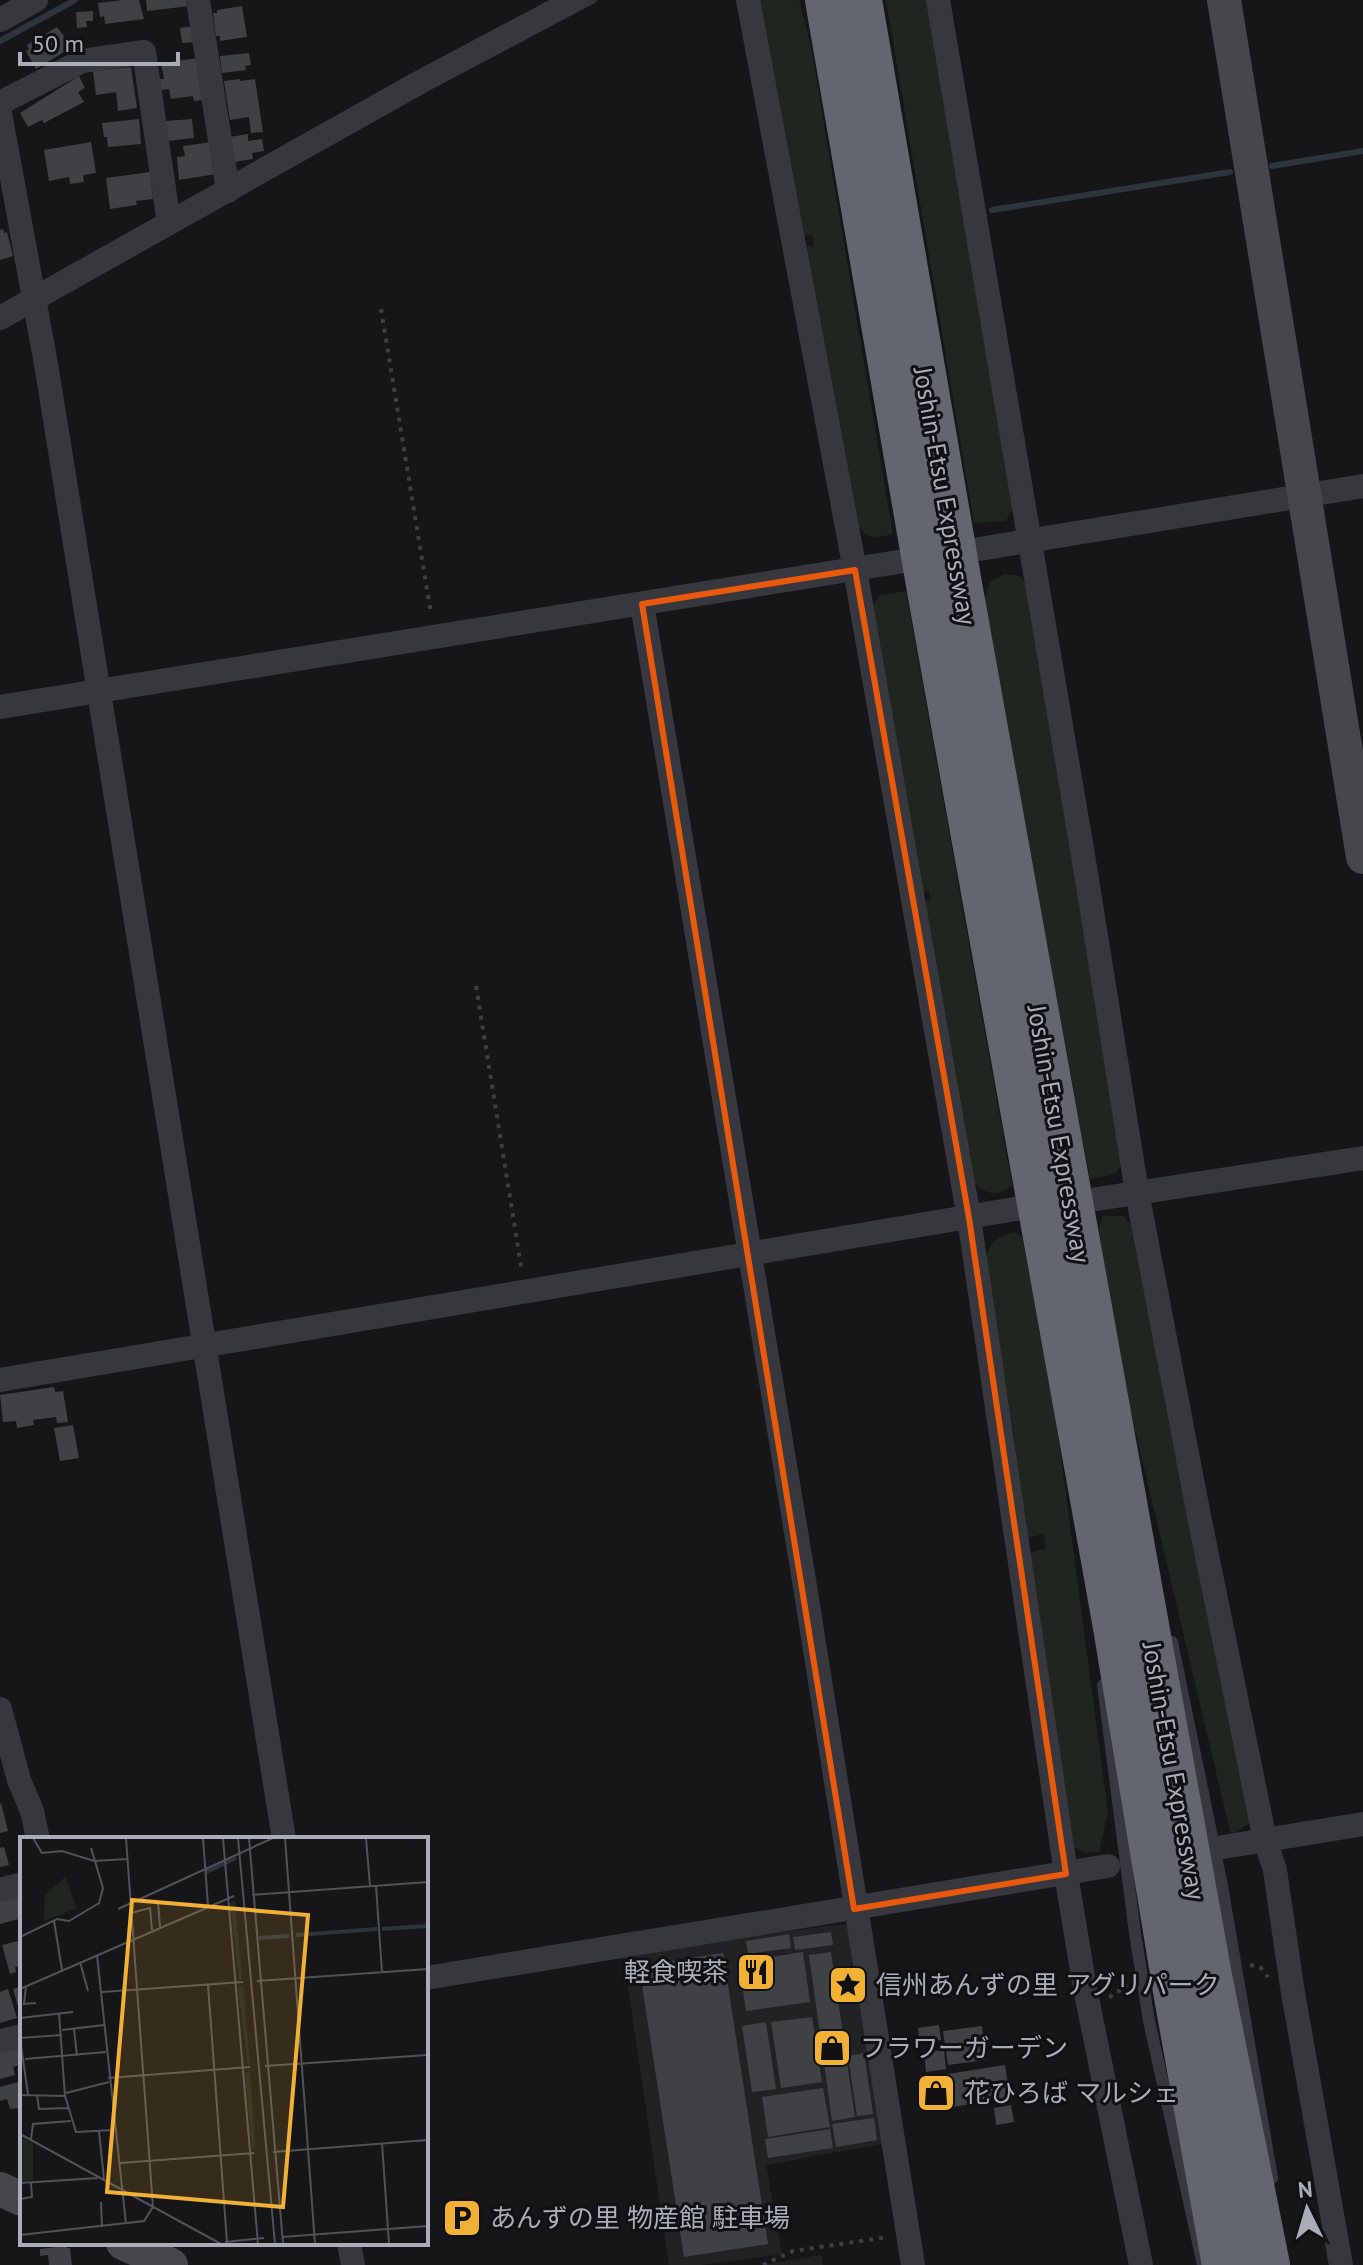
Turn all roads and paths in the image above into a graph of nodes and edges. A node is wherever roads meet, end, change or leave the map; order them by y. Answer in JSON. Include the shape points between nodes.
{"nodes":[{"id":1,"x":36,"y":0,"type":"edge"},
{"id":2,"x":198,"y":0,"type":"edge"},
{"id":3,"x":575,"y":0,"type":"edge"},
{"id":4,"x":748,"y":0,"type":"edge"},
{"id":5,"x":827,"y":0,"type":"edge"},
{"id":6,"x":860,"y":0,"type":"edge"},
{"id":7,"x":938,"y":0,"type":"edge"},
{"id":8,"x":1224,"y":0,"type":"edge"},
{"id":9,"x":0,"y":20,"type":"edge"},
{"id":10,"x":0,"y":103,"type":"edge"},
{"id":11,"x":0,"y":113,"type":"edge"},
{"id":12,"x":228,"y":191,"type":"junction"},
{"id":13,"x":169,"y":223,"type":"junction"},
{"id":14,"x":35,"y":299,"type":"junction"},
{"id":15,"x":381,"y":309,"type":"dead end"},
{"id":16,"x":0,"y":318,"type":"edge"},
{"id":17,"x":1363,"y":486,"type":"edge"},
{"id":18,"x":1304,"y":496,"type":"junction"},
{"id":19,"x":1030,"y":542,"type":"junction"},
{"id":20,"x":979,"y":549,"type":"dead end"},
{"id":21,"x":904,"y":561,"type":"dead end"},
{"id":22,"x":855,"y":570,"type":"junction"},
{"id":23,"x":642,"y":604,"type":"junction"},
{"id":24,"x":435,"y":639,"type":"junction"},
{"id":25,"x":99,"y":692,"type":"junction"},
{"id":26,"x":0,"y":707,"type":"edge"},
{"id":27,"x":1363,"y":857,"type":"edge"},
{"id":28,"x":476,"y":986,"type":"dead end"},
{"id":29,"x":1363,"y":1158,"type":"edge"},
{"id":30,"x":1137,"y":1192,"type":"junction"},
{"id":31,"x":1097,"y":1199,"type":"dead end"},
{"id":32,"x":1021,"y":1208,"type":"dead end"},
{"id":33,"x":969,"y":1218,"type":"junction"},
{"id":34,"x":749,"y":1255,"type":"junction"},
{"id":35,"x":526,"y":1293,"type":"junction"},
{"id":36,"x":204,"y":1346,"type":"junction"},
{"id":37,"x":1084,"y":1367,"type":"junction"},
{"id":38,"x":0,"y":1380,"type":"edge"},
{"id":39,"x":1144,"y":1532,"type":"dead end"},
{"id":40,"x":1088,"y":1557,"type":"dead end"},
{"id":41,"x":1168,"y":1623,"type":"dead end"},
{"id":42,"x":1100,"y":1665,"type":"dead end"},
{"id":43,"x":0,"y":1709,"type":"edge"},
{"id":44,"x":9,"y":1785,"type":"edge"},
{"id":45,"x":1363,"y":1824,"type":"edge"},
{"id":46,"x":38,"y":1837,"type":"edge"},
{"id":47,"x":284,"y":1837,"type":"edge"},
{"id":48,"x":1265,"y":1840,"type":"junction"},
{"id":49,"x":1223,"y":1847,"type":"dead end"},
{"id":50,"x":1108,"y":1866,"type":"dead end"},
{"id":51,"x":1066,"y":1874,"type":"junction"},
{"id":52,"x":20,"y":1885,"type":"edge"},
{"id":53,"x":0,"y":1890,"type":"edge"},
{"id":54,"x":854,"y":1909,"type":"junction"},
{"id":55,"x":428,"y":1978,"type":"edge"},
{"id":56,"x":20,"y":2036,"type":"edge"},
{"id":57,"x":0,"y":2041,"type":"edge"},
{"id":58,"x":0,"y":2189,"type":"edge"},
{"id":59,"x":1274,"y":2191,"type":"dead end"},
{"id":60,"x":20,"y":2198,"type":"edge"},
{"id":61,"x":908,"y":2234,"type":"junction"},
{"id":62,"x":122,"y":2245,"type":"edge"},
{"id":63,"x":126,"y":2245,"type":"edge"},
{"id":64,"x":349,"y":2245,"type":"edge"},
{"id":65,"x":126,"y":2265,"type":"edge"},
{"id":66,"x":171,"y":2265,"type":"edge"},
{"id":67,"x":353,"y":2265,"type":"edge"},
{"id":68,"x":763,"y":2265,"type":"edge"},
{"id":69,"x":913,"y":2265,"type":"edge"},
{"id":70,"x":1141,"y":2265,"type":"edge"},
{"id":71,"x":1203,"y":2265,"type":"edge"},
{"id":72,"x":1224,"y":2265,"type":"edge"},
{"id":73,"x":1268,"y":2265,"type":"edge"},
{"id":74,"x":1341,"y":2265,"type":"edge"}],
"edges":[{"from":1,"to":9,"type":"street"},
{"from":2,"to":12,"type":"street"},
{"from":3,"to":12,"type":"street"},
{"from":4,"to":22,"type":"street"},
{"from":5,"to":37,"type":"highway","name":"Joshin-Etsu Expressway","via":[[927,581]]},
{"from":6,"to":37,"type":"highway","name":"Joshin-Etsu Expressway","via":[[960,584]]},
{"from":7,"to":19,"type":"street"},
{"from":8,"to":18,"type":"street"},
{"from":10,"to":13,"type":"street","via":[[82,61],[144,52]]},
{"from":11,"to":14,"type":"street"},
{"from":12,"to":13,"type":"street"},
{"from":13,"to":14,"type":"street"},
{"from":14,"to":16,"type":"street"},
{"from":14,"to":25,"type":"street"},
{"from":15,"to":24,"type":"path"},
{"from":17,"to":18,"type":"street"},
{"from":18,"to":19,"type":"street"},
{"from":18,"to":27,"type":"street"},
{"from":19,"to":20,"type":"street"},
{"from":19,"to":30,"type":"street"},
{"from":21,"to":22,"type":"street"},
{"from":22,"to":23,"type":"street"},
{"from":22,"to":33,"type":"street"},
{"from":23,"to":24,"type":"street"},
{"from":23,"to":34,"type":"street"},
{"from":24,"to":25,"type":"street"},
{"from":25,"to":26,"type":"street"},
{"from":25,"to":36,"type":"street"},
{"from":28,"to":35,"type":"path"},
{"from":29,"to":30,"type":"street"},
{"from":30,"to":31,"type":"street"},
{"from":30,"to":48,"type":"street"},
{"from":32,"to":33,"type":"street"},
{"from":33,"to":34,"type":"street"},
{"from":33,"to":51,"type":"street"},
{"from":34,"to":35,"type":"street"},
{"from":34,"to":54,"type":"street"},
{"from":35,"to":36,"type":"street"},
{"from":36,"to":38,"type":"street"},
{"from":36,"to":47,"type":"street"},
{"from":37,"to":39,"type":"lane"},
{"from":37,"to":40,"type":"lane"},
{"from":37,"to":72,"type":"highway","name":"Joshin-Etsu Expressway","via":[[1115,1627]]},
{"from":37,"to":73,"type":"highway","name":"Joshin-Etsu Expressway"},
{"from":41,"to":59,"type":"lane","via":[[1222,1886]]},
{"from":42,"to":71,"type":"lane","via":[[1149,2021]]},
{"from":43,"to":44,"type":"street"},
{"from":44,"to":46,"type":"street","via":[[32,1811]]},
{"from":45,"to":48,"type":"street"},
{"from":48,"to":49,"type":"street"},
{"from":48,"to":74,"type":"street","via":[[1275,1870]]},
{"from":50,"to":51,"type":"street"},
{"from":51,"to":54,"type":"street"},
{"from":51,"to":70,"type":"street"},
{"from":52,"to":53,"type":"street"},
{"from":54,"to":55,"type":"street"},
{"from":54,"to":61,"type":"street"},
{"from":56,"to":57,"type":"street"},
{"from":58,"to":60,"type":"street"},
{"from":61,"to":68,"type":"path","via":[[793,2251]]},
{"from":61,"to":69,"type":"street"},
{"from":62,"to":65,"type":"street"},
{"from":63,"to":66,"type":"street"},
{"from":64,"to":67,"type":"street"}]}
